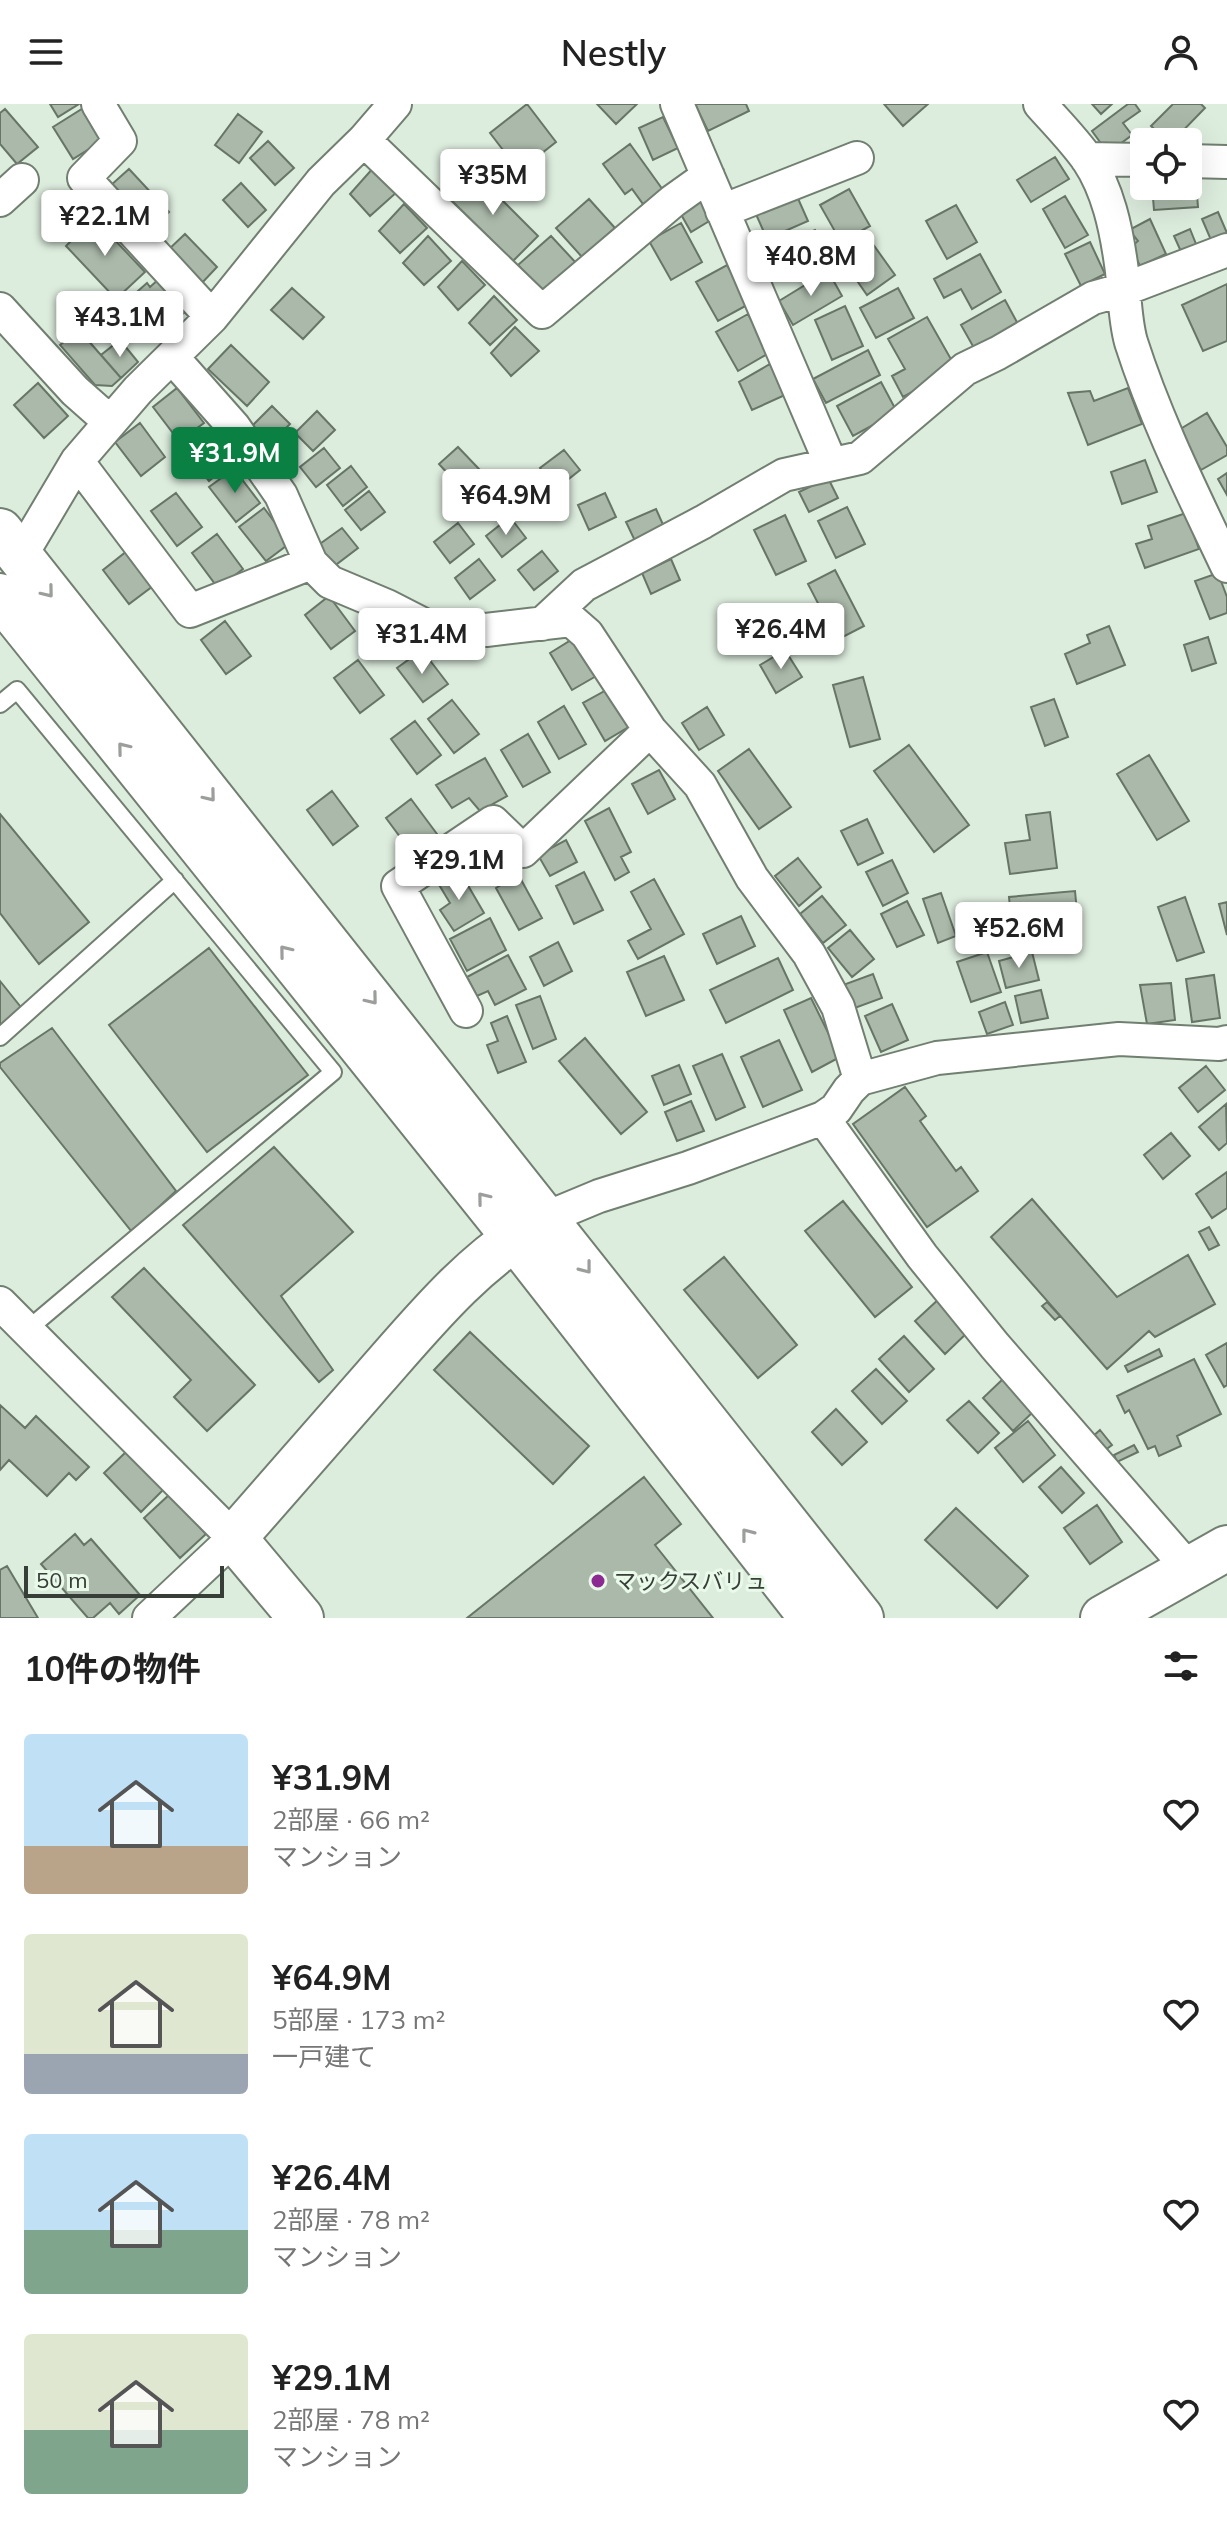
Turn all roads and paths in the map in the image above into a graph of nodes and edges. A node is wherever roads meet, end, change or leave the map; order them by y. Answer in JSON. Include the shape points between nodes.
{"nodes":[{"id":1,"x":98,"y":104,"type":"edge"},
{"id":2,"x":395,"y":104,"type":"edge"},
{"id":3,"x":677,"y":104,"type":"edge"},
{"id":4,"x":1040,"y":104,"type":"edge"},
{"id":5,"x":364,"y":140,"type":"junction"},
{"id":6,"x":857,"y":158,"type":"dead end"},
{"id":7,"x":1087,"y":159,"type":"junction"},
{"id":8,"x":1130,"y":160,"type":"edge"},
{"id":9,"x":1202,"y":161,"type":"edge"},
{"id":10,"x":1227,"y":162,"type":"edge"},
{"id":11,"x":708,"y":176,"type":"junction"},
{"id":12,"x":722,"y":211,"type":"junction"},
{"id":13,"x":1227,"y":250,"type":"edge"},
{"id":14,"x":1125,"y":289,"type":"junction"},
{"id":15,"x":0,"y":309,"type":"edge"},
{"id":16,"x":212,"y":317,"type":"junction"},
{"id":17,"x":172,"y":357,"type":"junction"},
{"id":18,"x":110,"y":422,"type":"junction"},
{"id":19,"x":77,"y":461,"type":"junction"},
{"id":20,"x":831,"y":464,"type":"junction"},
{"id":21,"x":7,"y":559,"type":"edge"},
{"id":22,"x":311,"y":563,"type":"junction"},
{"id":23,"x":1227,"y":566,"type":"edge"},
{"id":24,"x":0,"y":596,"type":"edge"},
{"id":25,"x":542,"y":624,"type":"junction"},
{"id":26,"x":0,"y":704,"type":"edge"},
{"id":27,"x":650,"y":730,"type":"junction"},
{"id":28,"x":175,"y":880,"type":"junction"},
{"id":29,"x":466,"y":1011,"type":"dead end"},
{"id":30,"x":0,"y":1037,"type":"edge"},
{"id":31,"x":1227,"y":1042,"type":"edge"},
{"id":32,"x":860,"y":1079,"type":"junction"},
{"id":33,"x":823,"y":1118,"type":"junction"},
{"id":34,"x":530,"y":1227,"type":"junction"},
{"id":35,"x":0,"y":1303,"type":"edge"},
{"id":36,"x":27,"y":1330,"type":"junction"},
{"id":37,"x":234,"y":1538,"type":"junction"},
{"id":38,"x":1227,"y":1548,"type":"edge"},
{"id":39,"x":1189,"y":1569,"type":"junction"},
{"id":40,"x":149,"y":1618,"type":"edge"},
{"id":41,"x":301,"y":1618,"type":"edge"},
{"id":42,"x":812,"y":1618,"type":"edge"},
{"id":43,"x":861,"y":1618,"type":"edge"},
{"id":44,"x":1103,"y":1618,"type":"edge"}],
"edges":[{"from":1,"to":16,"type":"street","via":[[120,141],[84,178]]},
{"from":2,"to":5,"type":"street"},
{"from":3,"to":11,"type":"street"},
{"from":4,"to":7,"type":"street"},
{"from":5,"to":11,"type":"street","via":[[542,312]]},
{"from":5,"to":16,"type":"street","via":[[321,182]]},
{"from":6,"to":12,"type":"street"},
{"from":7,"to":8,"type":"street"},
{"from":7,"to":14,"type":"street","via":[[1112,215]]},
{"from":9,"to":10,"type":"street"},
{"from":11,"to":12,"type":"street"},
{"from":12,"to":20,"type":"street"},
{"from":13,"to":14,"type":"street"},
{"from":14,"to":20,"type":"street","via":[[1093,298],[965,369],[860,458]]},
{"from":14,"to":23,"type":"street","via":[[1127,327],[1153,406]]},
{"from":15,"to":18,"type":"street"},
{"from":16,"to":17,"type":"street"},
{"from":17,"to":18,"type":"street"},
{"from":17,"to":22,"type":"street","via":[[234,427],[281,495]]},
{"from":18,"to":19,"type":"street"},
{"from":19,"to":21,"type":"street"},
{"from":19,"to":22,"type":"street","via":[[190,611]]},
{"from":20,"to":25,"type":"street","via":[[784,475],[584,585]]},
{"from":21,"to":34,"type":"street","one_way":true},
{"from":22,"to":25,"type":"street","via":[[330,582],[430,628]]},
{"from":34,"to":24,"type":"street","one_way":true},
{"from":25,"to":27,"type":"street","via":[[571,620],[587,634]]},
{"from":26,"to":28,"type":"lane","via":[[17,690]]},
{"from":27,"to":29,"type":"street","via":[[523,851],[493,822],[398,886]]},
{"from":27,"to":32,"type":"street","via":[[700,785],[752,878],[809,954],[838,1007]]},
{"from":28,"to":30,"type":"lane"},
{"from":28,"to":36,"type":"lane","via":[[333,1072]]},
{"from":31,"to":32,"type":"street","via":[[1119,1039],[937,1058]]},
{"from":32,"to":33,"type":"street"},
{"from":33,"to":34,"type":"street","via":[[599,1196]]},
{"from":33,"to":39,"type":"street","via":[[922,1256],[995,1346]]},
{"from":34,"to":37,"type":"street","via":[[477,1266],[438,1306]]},
{"from":42,"to":34,"type":"street","one_way":true},
{"from":34,"to":43,"type":"street","one_way":true},
{"from":35,"to":36,"type":"street"},
{"from":36,"to":37,"type":"street"},
{"from":37,"to":40,"type":"street"},
{"from":37,"to":41,"type":"street"},
{"from":38,"to":39,"type":"street"},
{"from":39,"to":44,"type":"street"}]}
